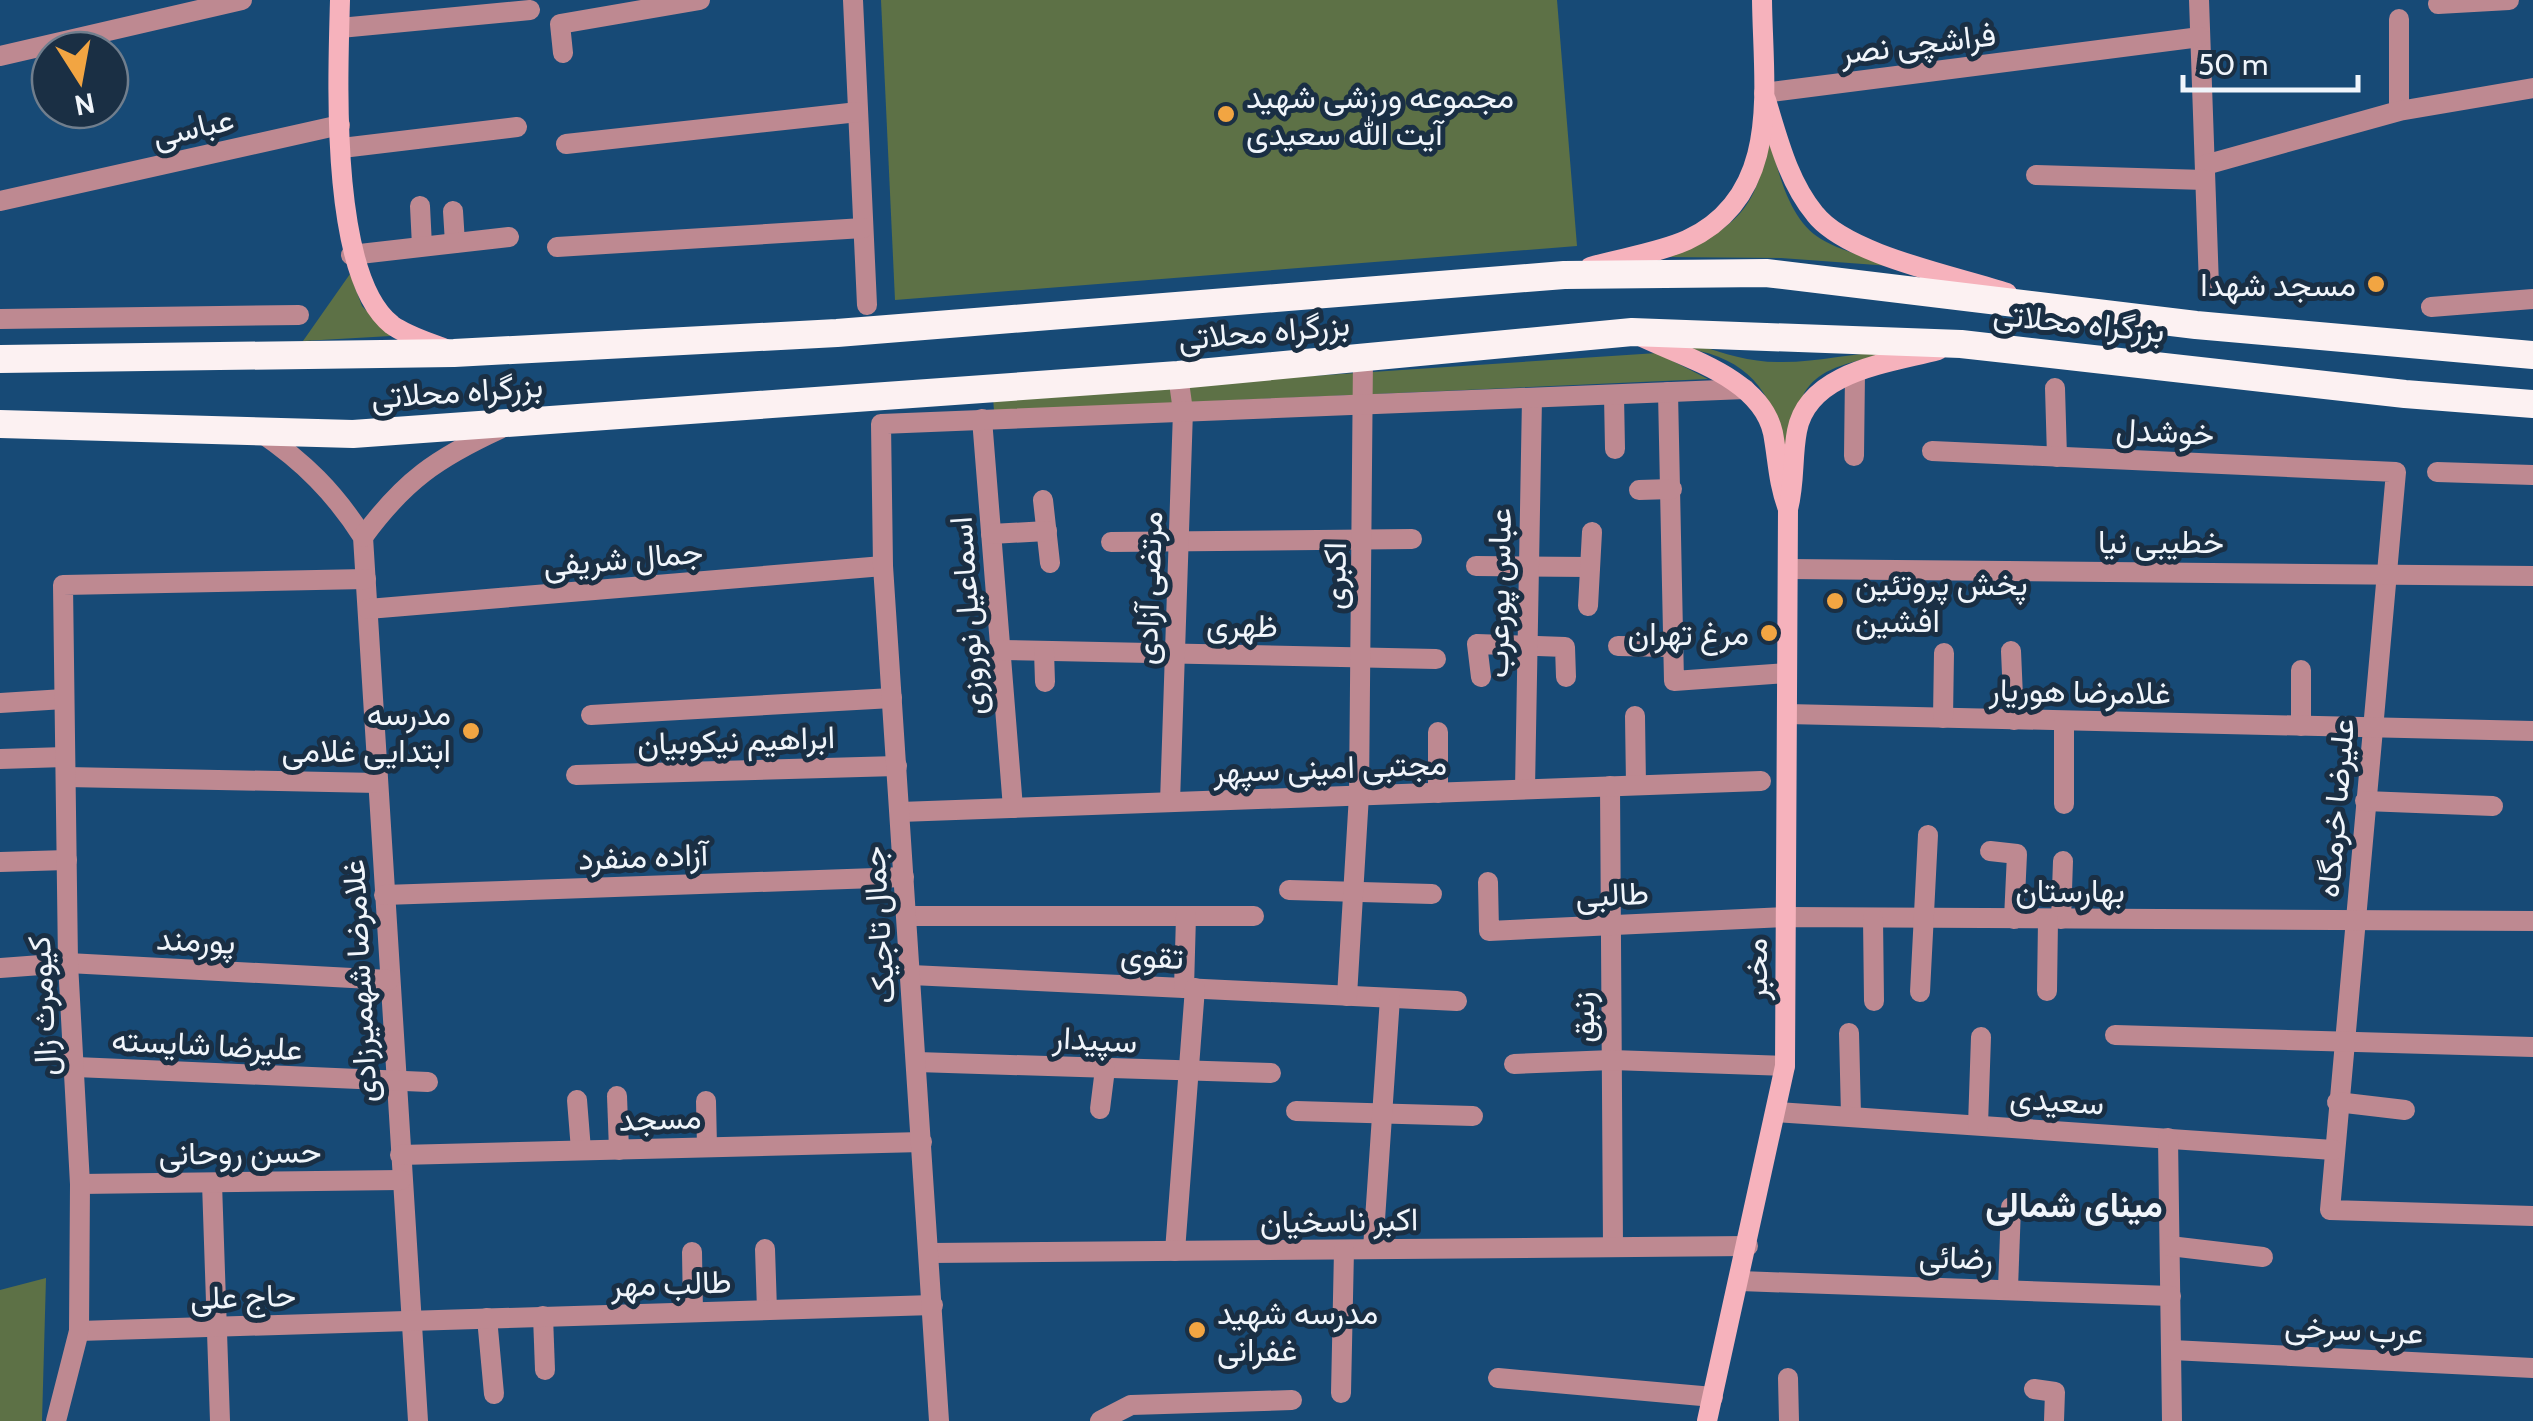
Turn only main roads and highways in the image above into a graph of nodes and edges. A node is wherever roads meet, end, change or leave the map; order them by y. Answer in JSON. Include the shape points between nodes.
{"nodes":[{"id":1,"x":340,"y":0,"type":"edge"},
{"id":2,"x":1762,"y":0,"type":"edge"},
{"id":3,"x":1764,"y":93,"type":"junction"},
{"id":4,"x":1564,"y":275,"type":"junction"},
{"id":5,"x":2036,"y":302,"type":"junction"},
{"id":6,"x":1632,"y":332,"type":"junction"},
{"id":7,"x":1961,"y":344,"type":"junction"},
{"id":8,"x":454,"y":353,"type":"junction"},
{"id":9,"x":2533,"y":355,"type":"edge"},
{"id":10,"x":0,"y":359,"type":"edge"},
{"id":11,"x":2533,"y":404,"type":"edge"},
{"id":12,"x":0,"y":424,"type":"edge"},
{"id":13,"x":1788,"y":509,"type":"junction"},
{"id":14,"x":1707,"y":1421,"type":"edge"}],
"edges":[{"from":1,"to":8,"type":"main road","via":[[340,125],[351,254],[370,298],[392,326]]},
{"from":2,"to":3,"type":"main road"},
{"from":3,"to":4,"type":"main road","via":[[1754,173],[1729,212],[1682,242]]},
{"from":3,"to":5,"type":"main road","via":[[1785,161],[1827,227],[1852,244]]},
{"from":4,"to":5,"type":"highway","name":"بزرگراه محلاتی","via":[[1766,274]]},
{"from":4,"to":8,"type":"highway","name":"بزرگراه محلاتی","via":[[837,333]]},
{"from":5,"to":9,"type":"highway","name":"بزرگراه محلاتی"},
{"from":6,"to":7,"type":"highway","name":"بزرگراه محلاتی"},
{"from":6,"to":12,"type":"highway","name":"بزرگراه محلاتی","via":[[1178,375],[354,434]]},
{"from":6,"to":13,"type":"main road","via":[[1745,389],[1772,432]]},
{"from":7,"to":11,"type":"highway","name":"بزرگراه محلاتی"},
{"from":7,"to":13,"type":"main road","via":[[1822,390],[1802,412]]},
{"from":8,"to":10,"type":"highway","name":"بزرگراه محلاتی"},
{"from":13,"to":14,"type":"main road","name":"مخبر","via":[[1785,1066]]}]}
